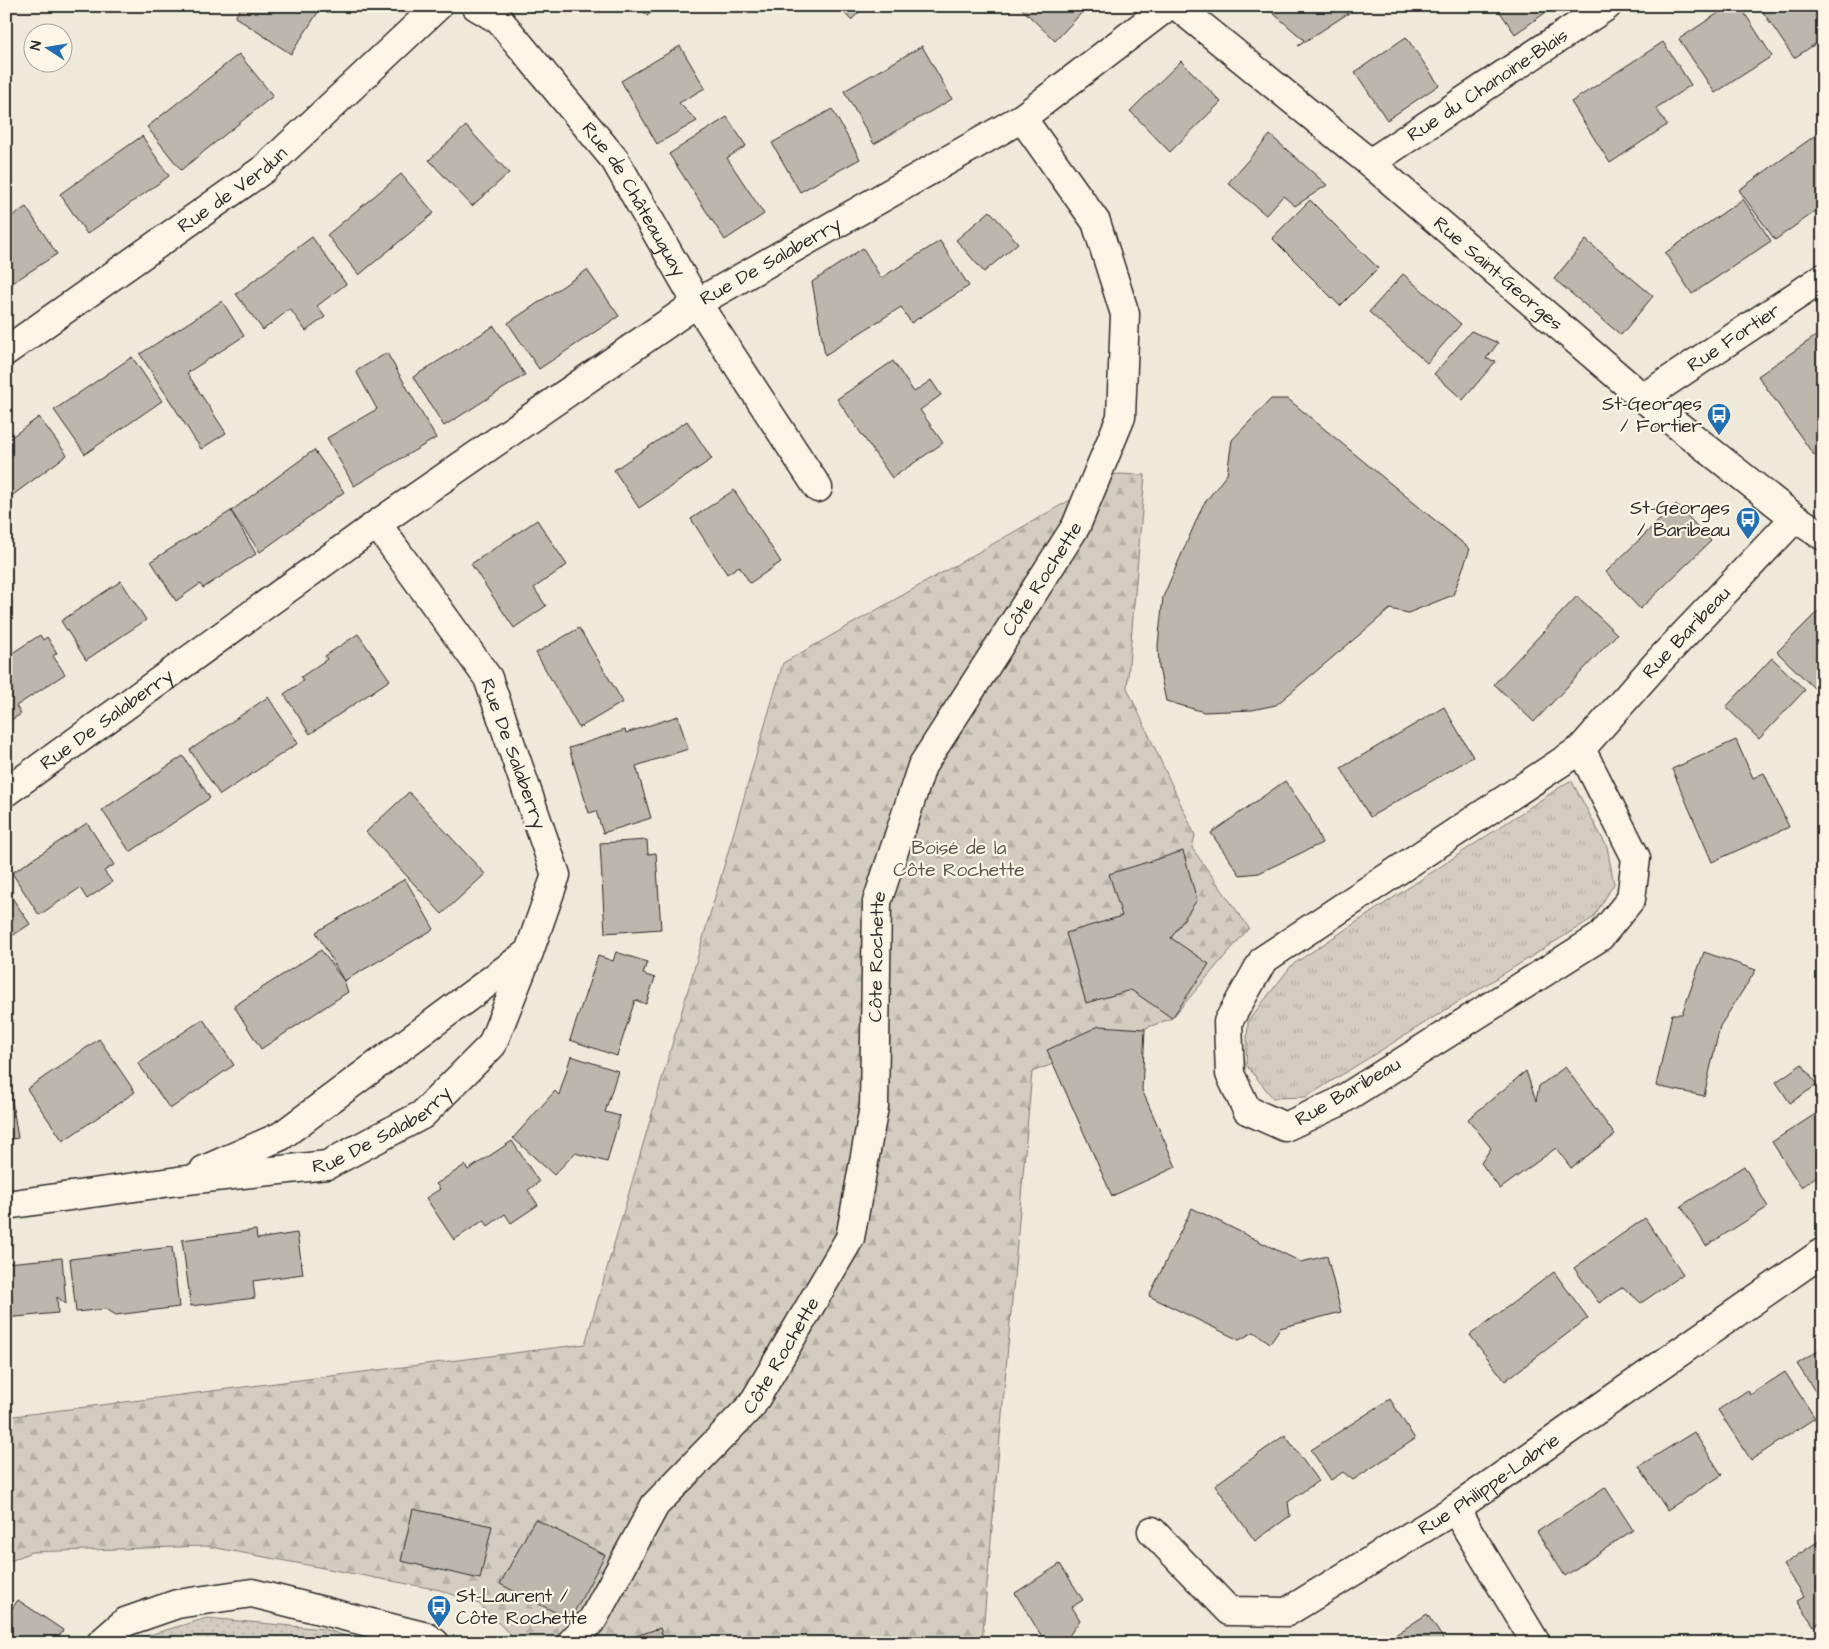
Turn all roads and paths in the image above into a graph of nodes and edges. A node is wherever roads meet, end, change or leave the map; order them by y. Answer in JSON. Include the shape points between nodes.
{"nodes":[{"id":1,"x":438,"y":6,"type":"edge"},
{"id":2,"x":476,"y":6,"type":"edge"},
{"id":3,"x":1168,"y":6,"type":"edge"},
{"id":4,"x":1177,"y":6,"type":"edge"},
{"id":5,"x":1607,"y":6,"type":"edge"},
{"id":6,"x":1022,"y":118,"type":"junction"},
{"id":7,"x":1370,"y":163,"type":"junction"},
{"id":8,"x":1823,"y":278,"type":"edge"},
{"id":9,"x":697,"y":303,"type":"junction"},
{"id":10,"x":6,"y":351,"type":"edge"},
{"id":11,"x":1643,"y":398,"type":"junction"},
{"id":12,"x":818,"y":488,"type":"dead end"},
{"id":13,"x":1795,"y":518,"type":"junction"},
{"id":14,"x":377,"y":524,"type":"junction"},
{"id":15,"x":1823,"y":536,"type":"edge"},
{"id":16,"x":1581,"y":750,"type":"junction"},
{"id":17,"x":6,"y":792,"type":"edge"},
{"id":18,"x":529,"y":952,"type":"junction"},
{"id":19,"x":178,"y":1182,"type":"junction"},
{"id":20,"x":6,"y":1205,"type":"edge"},
{"id":21,"x":1823,"y":1252,"type":"edge"},
{"id":22,"x":1455,"y":1509,"type":"junction"},
{"id":23,"x":1152,"y":1531,"type":"dead end"},
{"id":24,"x":101,"y":1643,"type":"edge"},
{"id":25,"x":435,"y":1643,"type":"edge"},
{"id":26,"x":571,"y":1643,"type":"edge"},
{"id":27,"x":1536,"y":1643,"type":"edge"}],
"edges":[{"from":1,"to":10,"type":"street","name":"Rue de Verdun","via":[[264,169]]},
{"from":2,"to":9,"type":"street","name":"Rue de Châteauguay","via":[[499,20],[615,160]]},
{"from":3,"to":6,"type":"street","name":"Rue De Salaberry"},
{"from":4,"to":7,"type":"street","name":"Rue Saint-Georges"},
{"from":5,"to":7,"type":"street","name":"Rue du Chanoine-Blais"},
{"from":6,"to":9,"type":"street","name":"Rue De Salaberry"},
{"from":6,"to":26,"type":"street","name":"Côte Rochette","via":[[1096,222],[1125,314],[1121,417],[1076,526],[922,766],[876,902],[874,1108],[850,1238],[752,1405],[656,1505],[593,1619]]},
{"from":7,"to":11,"type":"street","name":"Rue Saint-Georges"},
{"from":8,"to":11,"type":"street","name":"Rue Fortier"},
{"from":9,"to":12,"type":"street","name":"Rue de Châteauguay"},
{"from":9,"to":14,"type":"street","name":"Rue De Salaberry"},
{"from":11,"to":13,"type":"street","name":"Rue Saint-Georges"},
{"from":13,"to":15,"type":"street","name":"Rue Saint-Georges"},
{"from":13,"to":16,"type":"street","name":"Rue Baribeau","via":[[1658,662]]},
{"from":14,"to":17,"type":"street","name":"Rue De Salaberry"},
{"from":14,"to":18,"type":"street","name":"Rue De Salaberry","via":[[488,678],[556,875]]},
{"from":16,"to":16,"type":"street","name":"Rue Baribeau","via":[[1263,960],[1228,1022],[1230,1074],[1247,1110],[1285,1127],[1337,1103],[1600,937],[1631,899],[1636,858]]},
{"from":18,"to":19,"type":"street","name":"Rue De Salaberry","via":[[281,1136]]},
{"from":18,"to":19,"type":"street","name":"Rue De Salaberry","via":[[492,1045],[422,1115],[327,1165]]},
{"from":19,"to":20,"type":"street","name":"Rue De Salaberry"},
{"from":21,"to":22,"type":"street","name":"Rue Philippe-Labrie"},
{"from":22,"to":23,"type":"street","name":"Rue Philippe-Labrie","via":[[1287,1612],[1229,1611]]},
{"from":22,"to":27,"type":"street"},
{"from":24,"to":25,"type":"street","via":[[125,1622],[177,1604],[252,1593],[427,1638]]}]}
